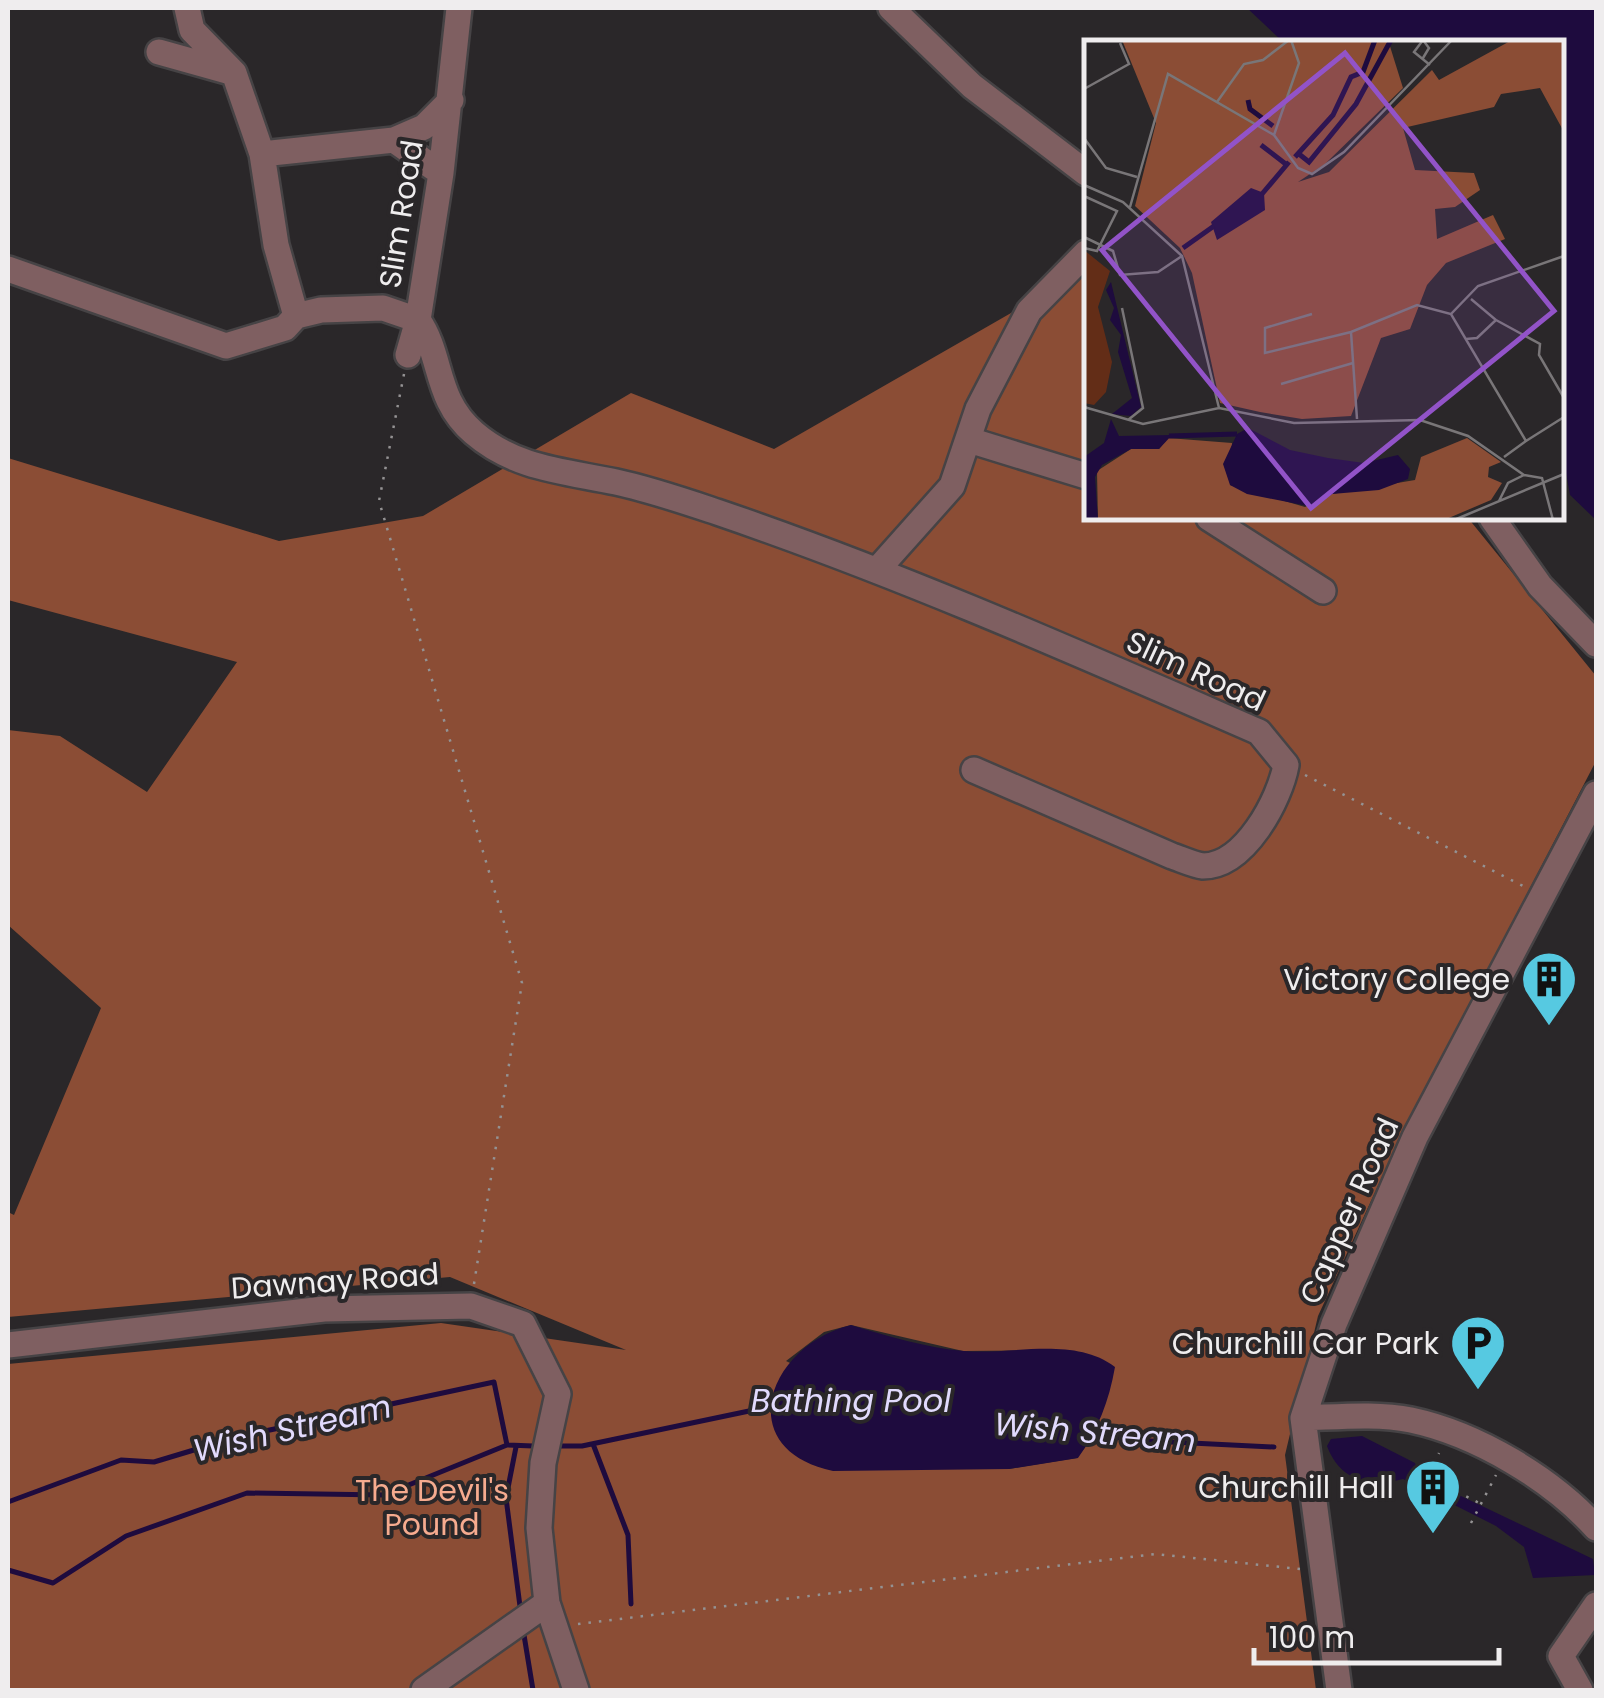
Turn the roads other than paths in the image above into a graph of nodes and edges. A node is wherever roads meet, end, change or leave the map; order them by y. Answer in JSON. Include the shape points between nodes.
{"nodes":[{"id":1,"x":187,"y":8,"type":"edge"},
{"id":2,"x":459,"y":8,"type":"edge"},
{"id":3,"x":891,"y":8,"type":"edge"},
{"id":4,"x":159,"y":52,"type":"dead end"},
{"id":5,"x":234,"y":73,"type":"junction"},
{"id":6,"x":451,"y":100,"type":"junction"},
{"id":7,"x":394,"y":140,"type":"junction"},
{"id":8,"x":262,"y":154,"type":"junction"},
{"id":9,"x":1084,"y":171,"type":"edge"},
{"id":10,"x":441,"y":173,"type":"junction"},
{"id":11,"x":1084,"y":254,"type":"edge"},
{"id":12,"x":8,"y":269,"type":"edge"},
{"id":13,"x":296,"y":316,"type":"junction"},
{"id":14,"x":418,"y":320,"type":"junction"},
{"id":15,"x":408,"y":355,"type":"road end"},
{"id":16,"x":969,"y":440,"type":"junction"},
{"id":17,"x":1084,"y":475,"type":"edge"},
{"id":18,"x":1212,"y":520,"type":"edge"},
{"id":19,"x":1493,"y":520,"type":"edge"},
{"id":20,"x":878,"y":570,"type":"junction"},
{"id":21,"x":1323,"y":591,"type":"dead end"},
{"id":22,"x":1596,"y":644,"type":"edge"},
{"id":23,"x":974,"y":770,"type":"dead end"},
{"id":24,"x":1596,"y":794,"type":"edge"},
{"id":25,"x":8,"y":1345,"type":"edge"},
{"id":26,"x":1303,"y":1418,"type":"junction"},
{"id":27,"x":1596,"y":1528,"type":"edge"},
{"id":28,"x":1596,"y":1606,"type":"edge"},
{"id":29,"x":551,"y":1615,"type":"junction"},
{"id":30,"x":424,"y":1690,"type":"edge"},
{"id":31,"x":576,"y":1690,"type":"edge"},
{"id":32,"x":1339,"y":1690,"type":"edge"},
{"id":33,"x":1580,"y":1690,"type":"edge"}],
"edges":[{"from":1,"to":5,"type":"street","via":[[192,30]]},
{"from":2,"to":6,"type":"street","name":"Slim Road"},
{"from":3,"to":9,"type":"street","via":[[972,86]]},
{"from":4,"to":5,"type":"street"},
{"from":5,"to":8,"type":"street"},
{"from":6,"to":7,"type":"street","via":[[424,127]]},
{"from":6,"to":10,"type":"street","name":"Slim Road"},
{"from":7,"to":8,"type":"street"},
{"from":7,"to":10,"type":"street"},
{"from":8,"to":13,"type":"street"},
{"from":10,"to":14,"type":"street","name":"Slim Road"},
{"from":11,"to":16,"type":"street","via":[[1030,311]]},
{"from":12,"to":13,"type":"street","via":[[226,346],[285,328]]},
{"from":13,"to":14,"type":"street","via":[[384,308]]},
{"from":14,"to":15,"type":"street"},
{"from":14,"to":20,"type":"street","name":"Slim Road","via":[[440,389],[473,432],[526,466],[651,492]]},
{"from":16,"to":17,"type":"street"},
{"from":16,"to":20,"type":"street","via":[[952,486]]},
{"from":18,"to":21,"type":"street"},
{"from":19,"to":22,"type":"street","via":[[1540,586]]},
{"from":20,"to":23,"type":"street","name":"Slim Road","via":[[1258,732],[1286,765],[1282,790],[1264,822],[1230,856],[1204,866]]},
{"from":24,"to":26,"type":"street","name":"Capper Road","via":[[1415,1136],[1334,1324]]},
{"from":25,"to":29,"type":"street","name":"Dawnay Road","via":[[324,1309],[470,1306],[523,1324],[558,1394],[538,1528]]},
{"from":26,"to":27,"type":"street","via":[[1393,1418],[1448,1432],[1546,1484]]},
{"from":26,"to":32,"type":"street","name":"Capper Road"},
{"from":28,"to":33,"type":"street","via":[[1561,1656]]},
{"from":29,"to":30,"type":"street"},
{"from":29,"to":31,"type":"street","name":"Dawnay Road"}]}
